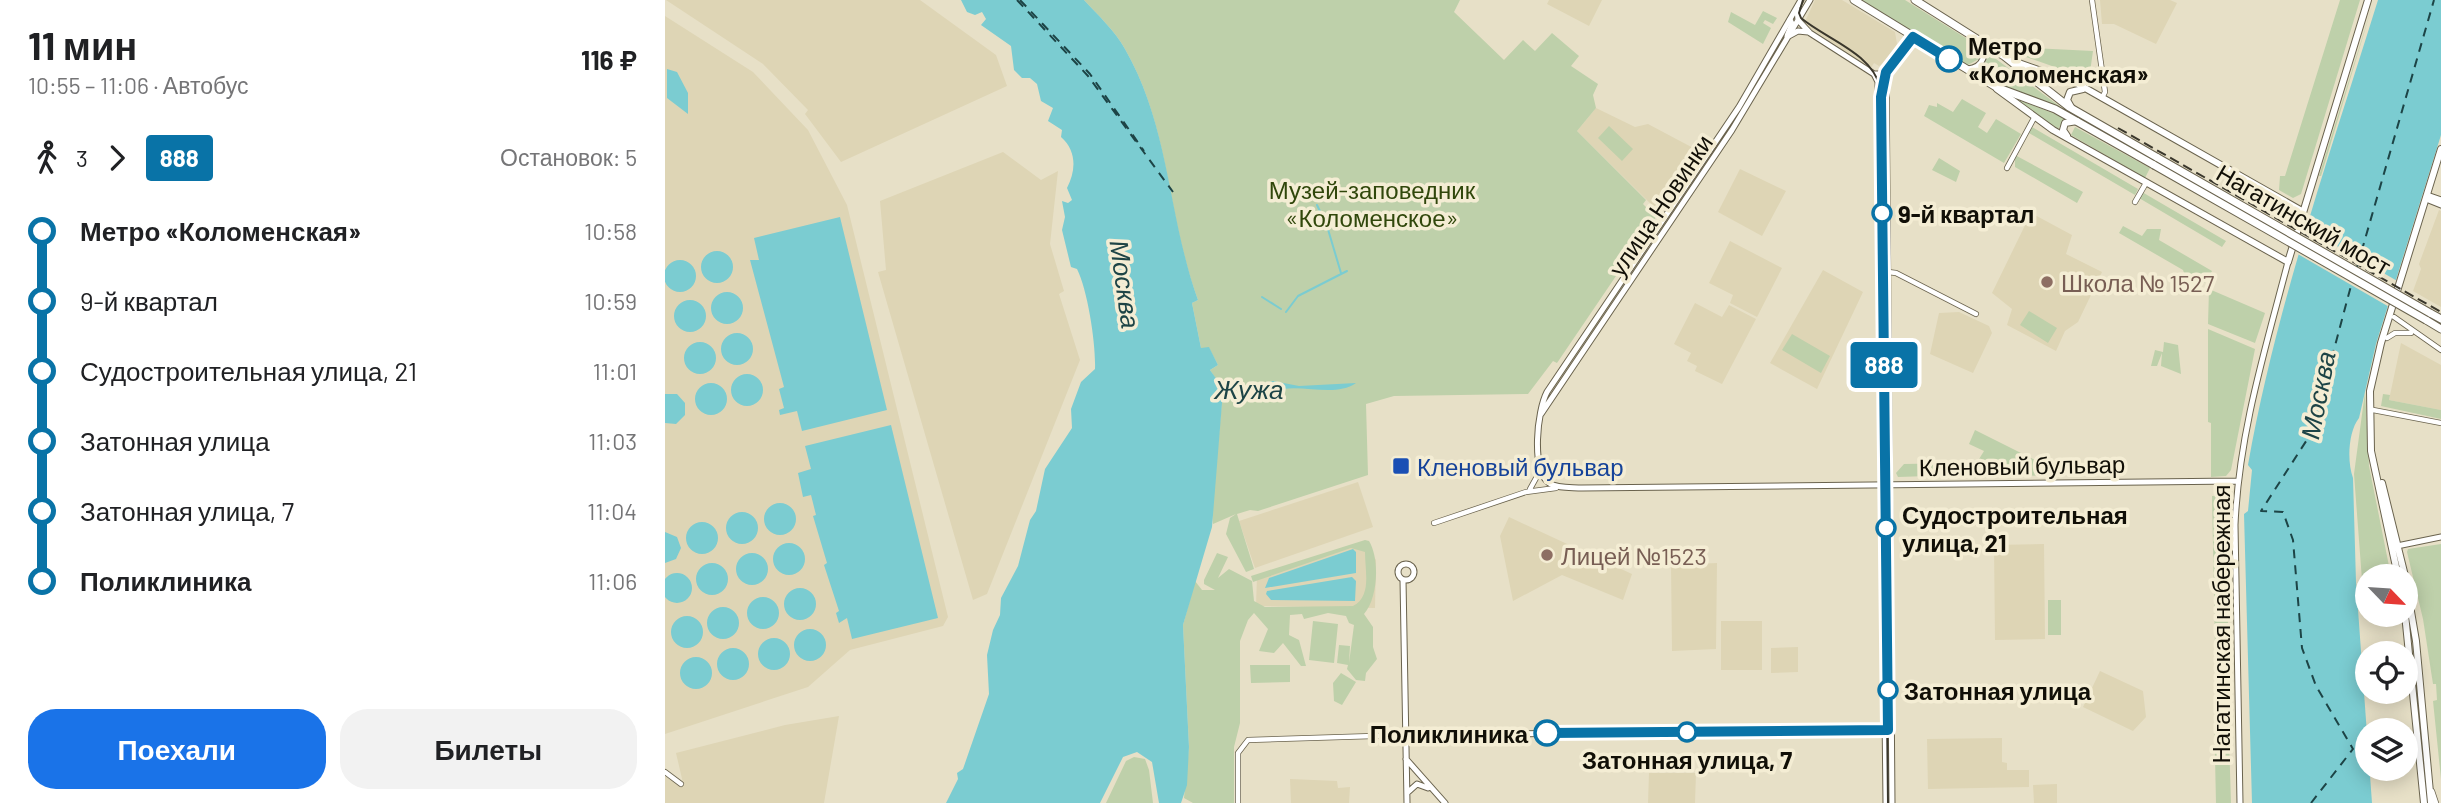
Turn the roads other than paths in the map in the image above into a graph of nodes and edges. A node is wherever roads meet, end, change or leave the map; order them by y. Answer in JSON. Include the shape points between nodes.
{"nodes":[{"id":1,"x":1810,"y":0,"type":"edge"},
{"id":2,"x":1854,"y":0,"type":"edge"},
{"id":3,"x":1915,"y":0,"type":"edge"},
{"id":4,"x":2092,"y":0,"type":"edge"},
{"id":5,"x":2368,"y":0,"type":"edge"},
{"id":6,"x":1799,"y":3,"type":"edge"},
{"id":7,"x":1790,"y":19,"type":"junction"},
{"id":8,"x":1798,"y":20,"type":"junction"},
{"id":9,"x":1810,"y":33,"type":"junction"},
{"id":10,"x":1913,"y":37,"type":"junction"},
{"id":11,"x":1785,"y":39,"type":"junction"},
{"id":12,"x":1979,"y":41,"type":"junction"},
{"id":13,"x":2004,"y":56,"type":"junction"},
{"id":14,"x":1965,"y":69,"type":"junction"},
{"id":15,"x":1886,"y":72,"type":"junction"},
{"id":16,"x":1874,"y":74,"type":"junction"},
{"id":17,"x":1996,"y":87,"type":"junction"},
{"id":18,"x":2088,"y":90,"type":"junction"},
{"id":19,"x":2102,"y":98,"type":"junction"},
{"id":20,"x":2073,"y":110,"type":"junction"},
{"id":21,"x":2033,"y":118,"type":"junction"},
{"id":22,"x":2077,"y":121,"type":"junction"},
{"id":23,"x":2071,"y":139,"type":"junction"},
{"id":24,"x":2441,"y":149,"type":"edge"},
{"id":25,"x":1713,"y":152,"type":"junction"},
{"id":26,"x":2156,"y":161,"type":"junction"},
{"id":27,"x":2441,"y":163,"type":"edge"},
{"id":28,"x":2007,"y":168,"type":"dead end"},
{"id":29,"x":2146,"y":183,"type":"junction"},
{"id":30,"x":2428,"y":197,"type":"junction"},
{"id":31,"x":2134,"y":202,"type":"dead end"},
{"id":32,"x":2441,"y":202,"type":"edge"},
{"id":33,"x":2302,"y":211,"type":"junction"},
{"id":34,"x":2292,"y":247,"type":"junction"},
{"id":35,"x":2273,"y":254,"type":"junction"},
{"id":36,"x":2288,"y":262,"type":"junction"},
{"id":37,"x":1883,"y":271,"type":"junction"},
{"id":38,"x":1976,"y":314,"type":"dead end"},
{"id":39,"x":2428,"y":316,"type":"junction"},
{"id":40,"x":2394,"y":317,"type":"junction"},
{"id":41,"x":2441,"y":319,"type":"edge"},
{"id":42,"x":2441,"y":329,"type":"edge"},
{"id":43,"x":2412,"y":333,"type":"junction"},
{"id":44,"x":2387,"y":338,"type":"junction"},
{"id":45,"x":2441,"y":350,"type":"edge"},
{"id":46,"x":2373,"y":410,"type":"junction"},
{"id":47,"x":2441,"y":423,"type":"edge"},
{"id":48,"x":1540,"y":471,"type":"junction"},
{"id":49,"x":2237,"y":481,"type":"junction"},
{"id":50,"x":1885,"y":484,"type":"junction"},
{"id":51,"x":1564,"y":487,"type":"junction"},
{"id":52,"x":1526,"y":492,"type":"junction"},
{"id":53,"x":1434,"y":523,"type":"dead end"},
{"id":54,"x":2393,"y":530,"type":"junction"},
{"id":55,"x":2441,"y":537,"type":"edge"},
{"id":56,"x":2411,"y":541,"type":"junction"},
{"id":57,"x":2397,"y":546,"type":"junction"},
{"id":58,"x":2397,"y":556,"type":"junction"},
{"id":59,"x":2397,"y":564,"type":"edge"},
{"id":60,"x":2400,"y":564,"type":"edge"},
{"id":61,"x":1406,"y":580,"type":"dead end"},
{"id":62,"x":2406,"y":627,"type":"edge"},
{"id":63,"x":2414,"y":627,"type":"edge"},
{"id":64,"x":1888,"y":730,"type":"junction"},
{"id":65,"x":1406,"y":735,"type":"junction"},
{"id":66,"x":1406,"y":759,"type":"junction"},
{"id":67,"x":665,"y":772,"type":"edge"},
{"id":68,"x":2428,"y":778,"type":"junction"},
{"id":69,"x":681,"y":784,"type":"dead end"},
{"id":70,"x":1434,"y":791,"type":"junction"},
{"id":71,"x":1407,"y":793,"type":"junction"},
{"id":72,"x":1238,"y":803,"type":"edge"},
{"id":73,"x":1407,"y":803,"type":"edge"},
{"id":74,"x":1445,"y":803,"type":"edge"},
{"id":75,"x":1886,"y":803,"type":"edge"},
{"id":76,"x":1892,"y":803,"type":"edge"},
{"id":77,"x":2240,"y":803,"type":"edge"},
{"id":78,"x":2424,"y":803,"type":"edge"},
{"id":79,"x":2431,"y":803,"type":"edge"},
{"id":80,"x":2436,"y":803,"type":"edge"}],
"edges":[{"from":1,"to":8,"type":"street","name":"улица Новинки"},
{"from":2,"to":10,"type":"main road"},
{"from":3,"to":12,"type":"main road"},
{"from":4,"to":19,"type":"street","via":[[2105,92]]},
{"from":5,"to":33,"type":"main road","name":"Нагатинская набережная"},
{"from":6,"to":7,"type":"street","name":"улица Новинки"},
{"from":6,"to":8,"type":"street"},
{"from":7,"to":11,"type":"street"},
{"from":7,"to":25,"type":"street","name":"улица Новинки"},
{"from":8,"to":9,"type":"street"},
{"from":8,"to":11,"type":"street","name":"улица Новинки"},
{"from":9,"to":11,"type":"street","via":[[1798,32]]},
{"from":9,"to":16,"type":"street"},
{"from":10,"to":14,"type":"main road"},
{"from":10,"to":15,"type":"street"},
{"from":11,"to":25,"type":"street","name":"улица Новинки"},
{"from":12,"to":13,"type":"main road"},
{"from":12,"to":14,"type":"street","via":[[1983,60],[1975,68]]},
{"from":13,"to":18,"type":"main road"},
{"from":13,"to":20,"type":"main road"},
{"from":14,"to":17,"type":"main road"},
{"from":15,"to":16,"type":"street"},
{"from":15,"to":37,"type":"street"},
{"from":16,"to":37,"type":"street"},
{"from":17,"to":21,"type":"main road"},
{"from":17,"to":22,"type":"main road"},
{"from":18,"to":19,"type":"main road"},
{"from":18,"to":20,"type":"main road","via":[[2070,92],[2067,102]]},
{"from":19,"to":33,"type":"main road"},
{"from":20,"to":26,"type":"main road"},
{"from":21,"to":23,"type":"main road"},
{"from":21,"to":28,"type":"street"},
{"from":22,"to":23,"type":"main road","via":[[2063,126]]},
{"from":22,"to":26,"type":"main road"},
{"from":23,"to":29,"type":"main road"},
{"from":24,"to":30,"type":"main road"},
{"from":25,"to":48,"type":"street","name":"улица Новинки","via":[[1546,405],[1539,428]]},
{"from":26,"to":39,"type":"main road","name":"Нагатинский мост","bridge":true},
{"from":27,"to":30,"type":"main road"},
{"from":29,"to":31,"type":"street"},
{"from":29,"to":35,"type":"main road"},
{"from":30,"to":32,"type":"street"},
{"from":30,"to":40,"type":"main road"},
{"from":30,"to":58,"type":"main road","via":[[2370,391],[2371,451]]},
{"from":33,"to":34,"type":"main road","name":"Нагатинская набережная"},
{"from":34,"to":35,"type":"main road","via":[[2285,254]]},
{"from":34,"to":36,"type":"main road","name":"Нагатинская набережная"},
{"from":35,"to":36,"type":"main road"},
{"from":36,"to":49,"type":"street","name":"Нагатинская набережная","via":[[2254,382]]},
{"from":37,"to":38,"type":"street","via":[[1919,283]]},
{"from":37,"to":50,"type":"street"},
{"from":39,"to":41,"type":"main road"},
{"from":39,"to":42,"type":"main road"},
{"from":40,"to":43,"type":"street"},
{"from":40,"to":44,"type":"main road"},
{"from":43,"to":44,"type":"street"},
{"from":43,"to":45,"type":"street"},
{"from":44,"to":46,"type":"main road"},
{"from":46,"to":47,"type":"street"},
{"from":46,"to":54,"type":"main road","via":[[2375,451]]},
{"from":48,"to":51,"type":"street","via":[[1548,482]]},
{"from":48,"to":52,"type":"street"},
{"from":49,"to":50,"type":"street","name":"Кленовый бульвар"},
{"from":49,"to":77,"type":"street","name":"Нагатинская набережная"},
{"from":50,"to":51,"type":"street","name":"Кленовый бульвар"},
{"from":50,"to":64,"type":"street"},
{"from":51,"to":52,"type":"street","name":"Кленовый бульвар"},
{"from":52,"to":53,"type":"street","name":"Кленовый бульвар"},
{"from":54,"to":56,"type":"street"},
{"from":54,"to":57,"type":"main road"},
{"from":55,"to":56,"type":"street"},
{"from":56,"to":57,"type":"street"},
{"from":56,"to":58,"type":"street"},
{"from":57,"to":58,"type":"main road"},
{"from":58,"to":59,"type":"main road"},
{"from":58,"to":60,"type":"main road"},
{"from":61,"to":65,"type":"street"},
{"from":62,"to":78,"type":"main road"},
{"from":63,"to":68,"type":"main road"},
{"from":64,"to":65,"type":"street"},
{"from":64,"to":75,"type":"street"},
{"from":64,"to":76,"type":"street"},
{"from":65,"to":66,"type":"street"},
{"from":65,"to":72,"type":"street","via":[[1253,739],[1238,752]]},
{"from":66,"to":70,"type":"street"},
{"from":66,"to":71,"type":"street"},
{"from":67,"to":69,"type":"street"},
{"from":68,"to":79,"type":"main road"},
{"from":68,"to":80,"type":"street"},
{"from":70,"to":71,"type":"street","via":[[1417,784]]},
{"from":70,"to":74,"type":"street"},
{"from":71,"to":73,"type":"street"}]}
